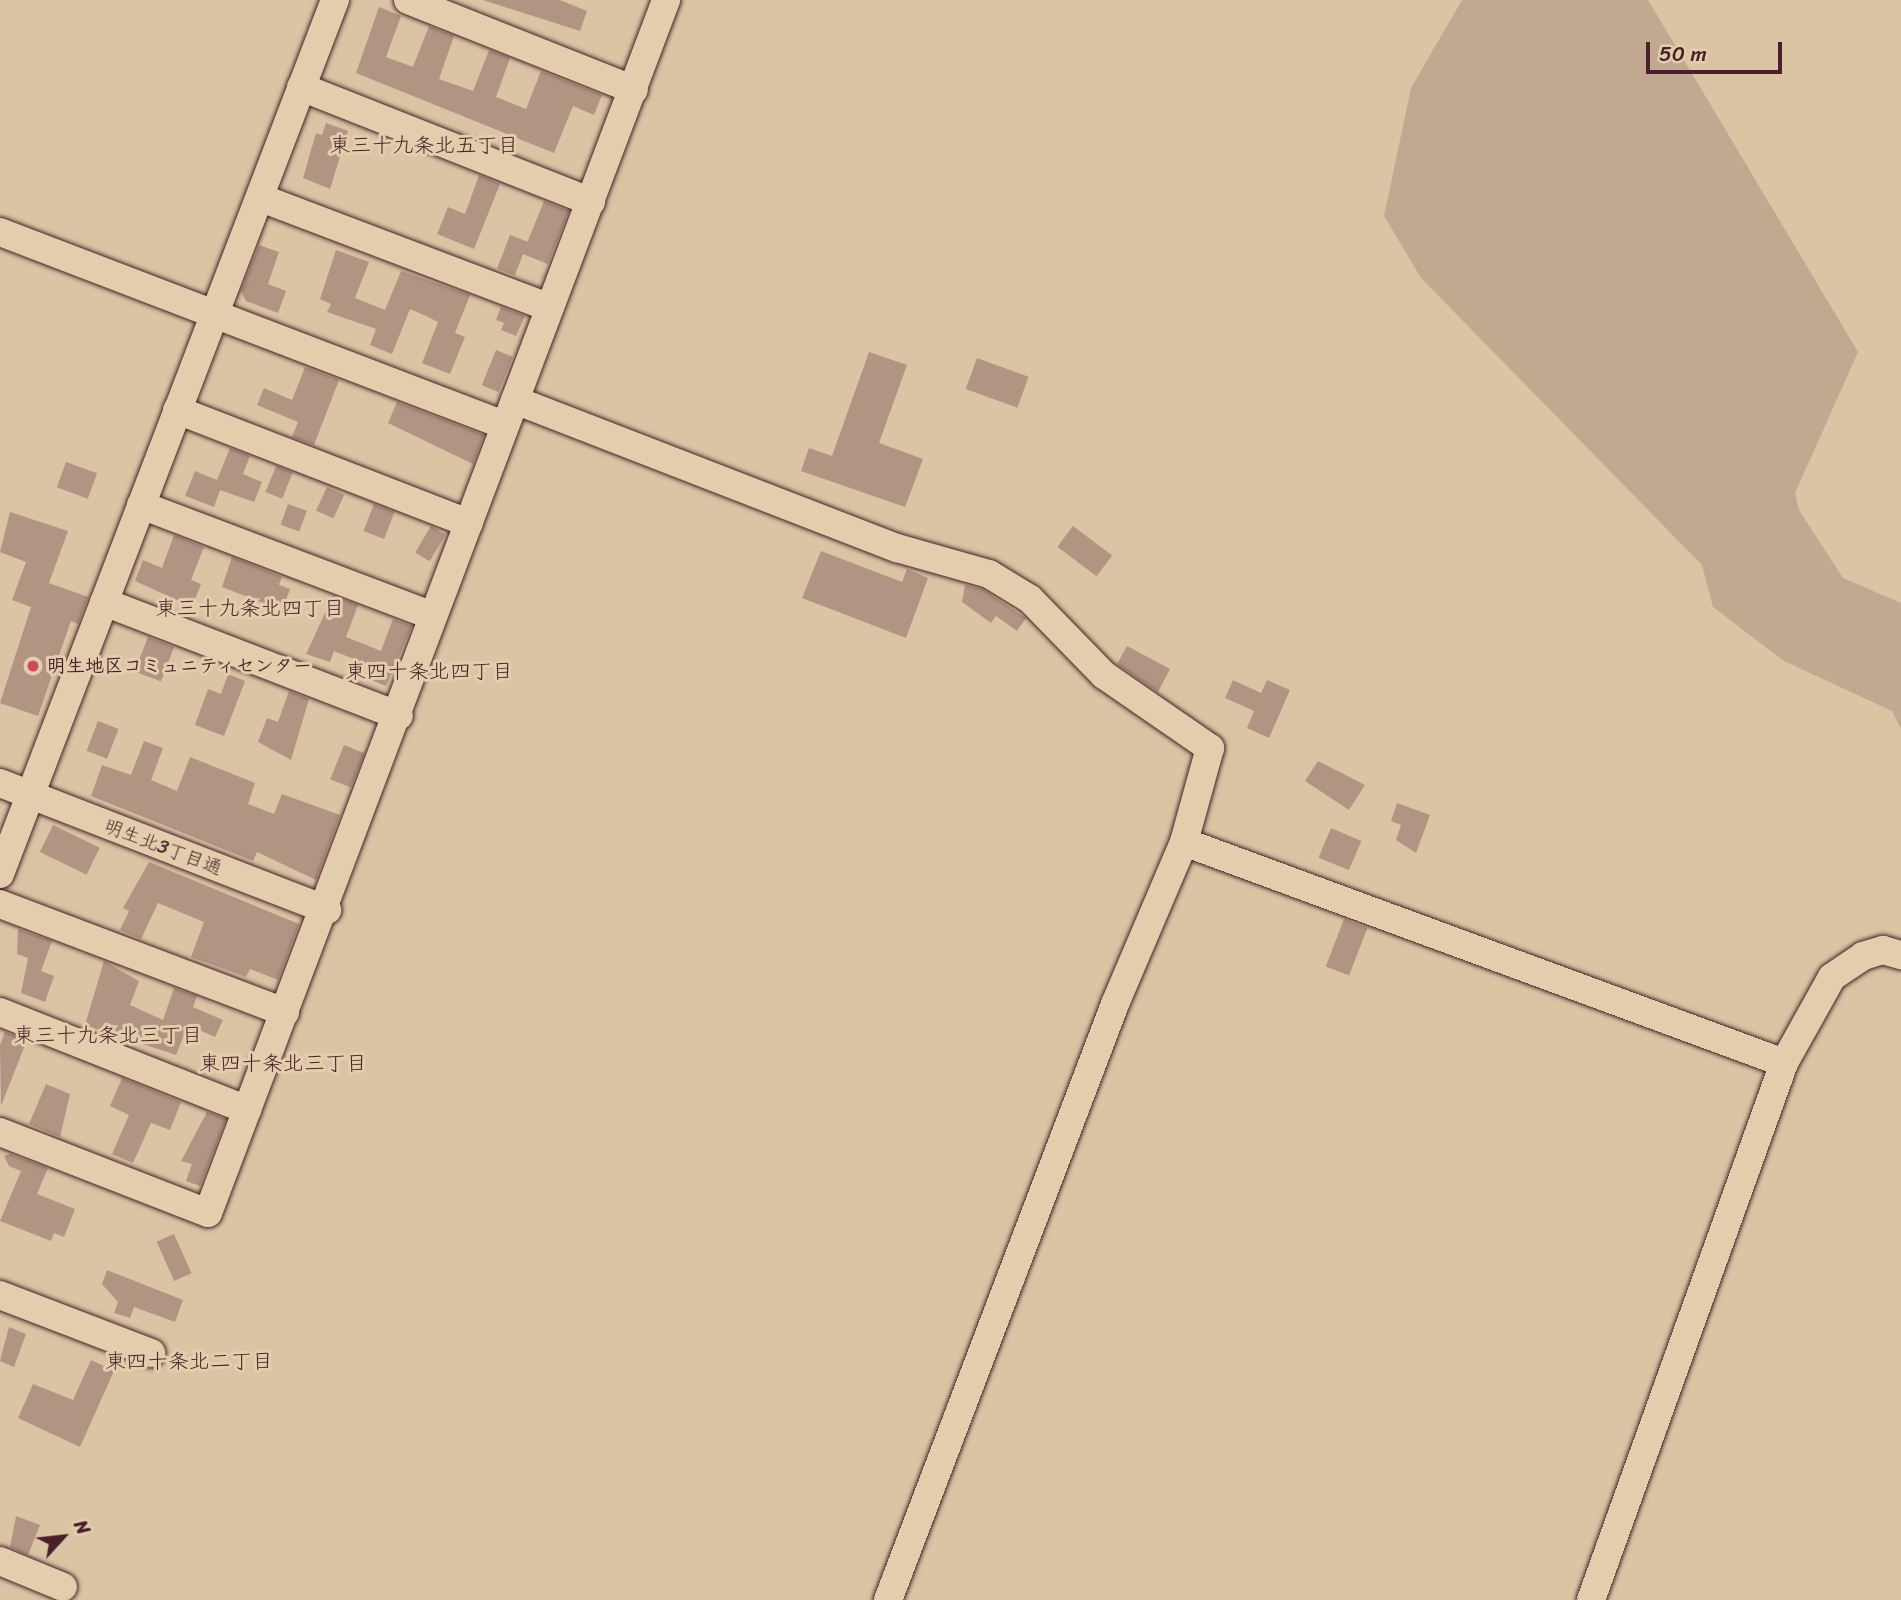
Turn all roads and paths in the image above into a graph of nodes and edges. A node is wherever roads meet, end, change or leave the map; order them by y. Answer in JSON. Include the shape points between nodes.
{"nodes":[{"id":1,"x":335,"y":0,"type":"edge"},
{"id":2,"x":408,"y":0,"type":"edge"},
{"id":3,"x":666,"y":0,"type":"edge"},
{"id":4,"x":301,"y":87,"type":"junction"},
{"id":5,"x":634,"y":90,"type":"junction"},
{"id":6,"x":261,"y":198,"type":"junction"},
{"id":7,"x":591,"y":202,"type":"junction"},
{"id":8,"x":0,"y":232,"type":"edge"},
{"id":9,"x":550,"y":308,"type":"junction"},
{"id":10,"x":214,"y":312,"type":"junction"},
{"id":11,"x":177,"y":410,"type":"junction"},
{"id":12,"x":510,"y":413,"type":"junction"},
{"id":13,"x":141,"y":505,"type":"junction"},
{"id":14,"x":469,"y":523,"type":"junction"},
{"id":15,"x":104,"y":602,"type":"junction"},
{"id":16,"x":433,"y":616,"type":"junction"},
{"id":17,"x":398,"y":716,"type":"junction"},
{"id":18,"x":0,"y":783,"type":"edge"},
{"id":19,"x":30,"y":795,"type":"junction"},
{"id":20,"x":1184,"y":842,"type":"junction"},
{"id":21,"x":0,"y":874,"type":"edge"},
{"id":22,"x":0,"y":904,"type":"edge"},
{"id":23,"x":327,"y":910,"type":"junction"},
{"id":24,"x":1901,"y":955,"type":"edge"},
{"id":25,"x":0,"y":1012,"type":"edge"},
{"id":26,"x":285,"y":1012,"type":"junction"},
{"id":27,"x":1784,"y":1063,"type":"junction"},
{"id":28,"x":247,"y":1110,"type":"junction"},
{"id":29,"x":0,"y":1132,"type":"edge"},
{"id":30,"x":0,"y":1295,"type":"edge"},
{"id":31,"x":151,"y":1353,"type":"dead end"},
{"id":32,"x":0,"y":1562,"type":"edge"},
{"id":33,"x":63,"y":1587,"type":"dead end"},
{"id":34,"x":888,"y":1600,"type":"edge"},
{"id":35,"x":1591,"y":1600,"type":"edge"}],
"edges":[{"from":1,"to":4,"type":"street"},
{"from":2,"to":5,"type":"street"},
{"from":3,"to":5,"type":"street"},
{"from":4,"to":6,"type":"street"},
{"from":4,"to":7,"type":"street"},
{"from":5,"to":7,"type":"street"},
{"from":6,"to":9,"type":"street"},
{"from":6,"to":10,"type":"street"},
{"from":7,"to":9,"type":"street"},
{"from":8,"to":10,"type":"street"},
{"from":9,"to":12,"type":"street"},
{"from":10,"to":11,"type":"street"},
{"from":10,"to":12,"type":"street"},
{"from":11,"to":13,"type":"street"},
{"from":11,"to":14,"type":"street"},
{"from":12,"to":14,"type":"street"},
{"from":12,"to":20,"type":"street","via":[[1012,586],[1104,675],[1210,748]]},
{"from":13,"to":15,"type":"street"},
{"from":13,"to":16,"type":"street"},
{"from":14,"to":16,"type":"street"},
{"from":15,"to":17,"type":"street"},
{"from":15,"to":19,"type":"street"},
{"from":16,"to":17,"type":"street"},
{"from":17,"to":23,"type":"street"},
{"from":18,"to":19,"type":"street","name":"明生北3丁目通"},
{"from":19,"to":21,"type":"street"},
{"from":19,"to":23,"type":"street","name":"明生北3丁目通"},
{"from":20,"to":27,"type":"street"},
{"from":20,"to":34,"type":"street","via":[[1110,1017]]},
{"from":22,"to":26,"type":"street"},
{"from":23,"to":26,"type":"street"},
{"from":24,"to":27,"type":"street","via":[[1884,950],[1863,956],[1832,977]]},
{"from":25,"to":28,"type":"street"},
{"from":26,"to":28,"type":"street"},
{"from":27,"to":35,"type":"street"},
{"from":28,"to":29,"type":"street","via":[[208,1213]]},
{"from":30,"to":31,"type":"street"},
{"from":32,"to":33,"type":"street"}]}
